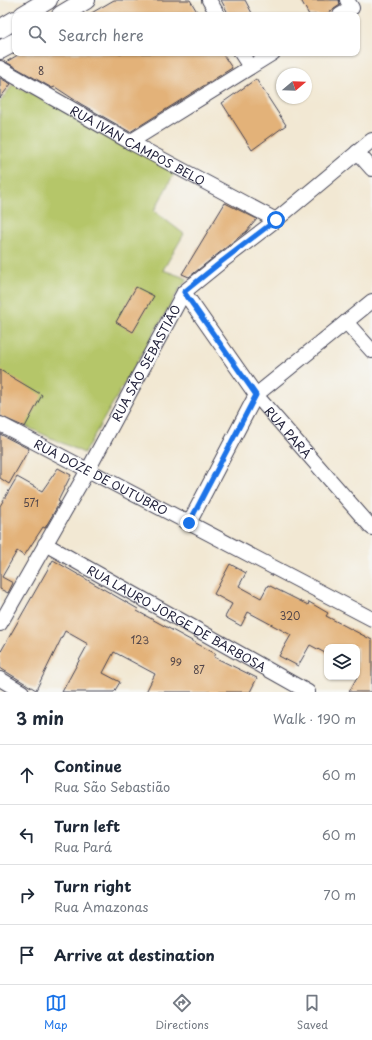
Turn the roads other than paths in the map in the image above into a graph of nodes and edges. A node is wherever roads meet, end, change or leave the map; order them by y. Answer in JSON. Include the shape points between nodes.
{"nodes":[{"id":1,"x":48,"y":0,"type":"edge"},
{"id":2,"x":86,"y":0,"type":"edge"},
{"id":3,"x":209,"y":0,"type":"edge"},
{"id":4,"x":29,"y":12,"type":"edge"},
{"id":5,"x":66,"y":12,"type":"edge"},
{"id":6,"x":216,"y":12,"type":"edge"},
{"id":7,"x":12,"y":22,"type":"edge"},
{"id":8,"x":0,"y":30,"type":"edge"},
{"id":9,"x":12,"y":44,"type":"edge"},
{"id":10,"x":0,"y":50,"type":"edge"},
{"id":11,"x":243,"y":56,"type":"edge"},
{"id":12,"x":268,"y":56,"type":"edge"},
{"id":13,"x":250,"y":67,"type":"junction"},
{"id":14,"x":0,"y":68,"type":"edge"},
{"id":15,"x":372,"y":140,"type":"edge"},
{"id":16,"x":130,"y":142,"type":"junction"},
{"id":17,"x":357,"y":152,"type":"junction"},
{"id":18,"x":372,"y":169,"type":"edge"},
{"id":19,"x":276,"y":220,"type":"junction"},
{"id":20,"x":184,"y":292,"type":"junction"},
{"id":21,"x":372,"y":301,"type":"edge"},
{"id":22,"x":346,"y":322,"type":"junction"},
{"id":23,"x":372,"y":351,"type":"edge"},
{"id":24,"x":256,"y":395,"type":"junction"},
{"id":25,"x":0,"y":424,"type":"edge"},
{"id":26,"x":88,"y":470,"type":"junction"},
{"id":27,"x":189,"y":523,"type":"junction"},
{"id":28,"x":372,"y":528,"type":"edge"},
{"id":29,"x":45,"y":544,"type":"junction"},
{"id":30,"x":372,"y":619,"type":"edge"},
{"id":31,"x":1,"y":620,"type":"edge"},
{"id":32,"x":0,"y":679,"type":"edge"},
{"id":33,"x":22,"y":692,"type":"edge"},
{"id":34,"x":308,"y":692,"type":"edge"}],
"edges":[{"from":1,"to":4,"type":"main road"},
{"from":2,"to":5,"type":"main road"},
{"from":3,"to":6,"type":"street"},
{"from":7,"to":8,"type":"main road"},
{"from":9,"to":10,"type":"main road"},
{"from":11,"to":13,"type":"street"},
{"from":12,"to":13,"type":"street"},
{"from":13,"to":16,"type":"street"},
{"from":14,"to":16,"type":"street","name":"RUA IVAN CAMPOS BELO"},
{"from":15,"to":17,"type":"street","name":"RUA SÃO SEBASTIÃO"},
{"from":16,"to":19,"type":"street","name":"RUA IVAN CAMPOS BELO"},
{"from":17,"to":18,"type":"street"},
{"from":17,"to":19,"type":"street","name":"RUA SÃO SEBASTIÃO"},
{"from":19,"to":20,"type":"street","name":"RUA SÃO SEBASTIÃO"},
{"from":20,"to":24,"type":"street","name":"RUA PARÁ"},
{"from":20,"to":26,"type":"street","name":"RUA SÃO SEBASTIÃO"},
{"from":21,"to":22,"type":"street"},
{"from":22,"to":23,"type":"street"},
{"from":22,"to":24,"type":"street"},
{"from":24,"to":27,"type":"street"},
{"from":24,"to":28,"type":"street","name":"RUA PARÁ"},
{"from":25,"to":26,"type":"street","name":"RUA DOZE DE OUTUBRO"},
{"from":26,"to":27,"type":"street","name":"RUA DOZE DE OUTUBRO"},
{"from":26,"to":29,"type":"street","name":"RUA SÃO SEBASTIÃO"},
{"from":27,"to":30,"type":"street","name":"RUA DOZE DE OUTUBRO"},
{"from":29,"to":31,"type":"street","name":"RUA SÃO SEBASTIÃO"},
{"from":29,"to":34,"type":"street","name":"RUA LAURO JORGE DE BARBOSA"},
{"from":32,"to":33,"type":"street"}]}
